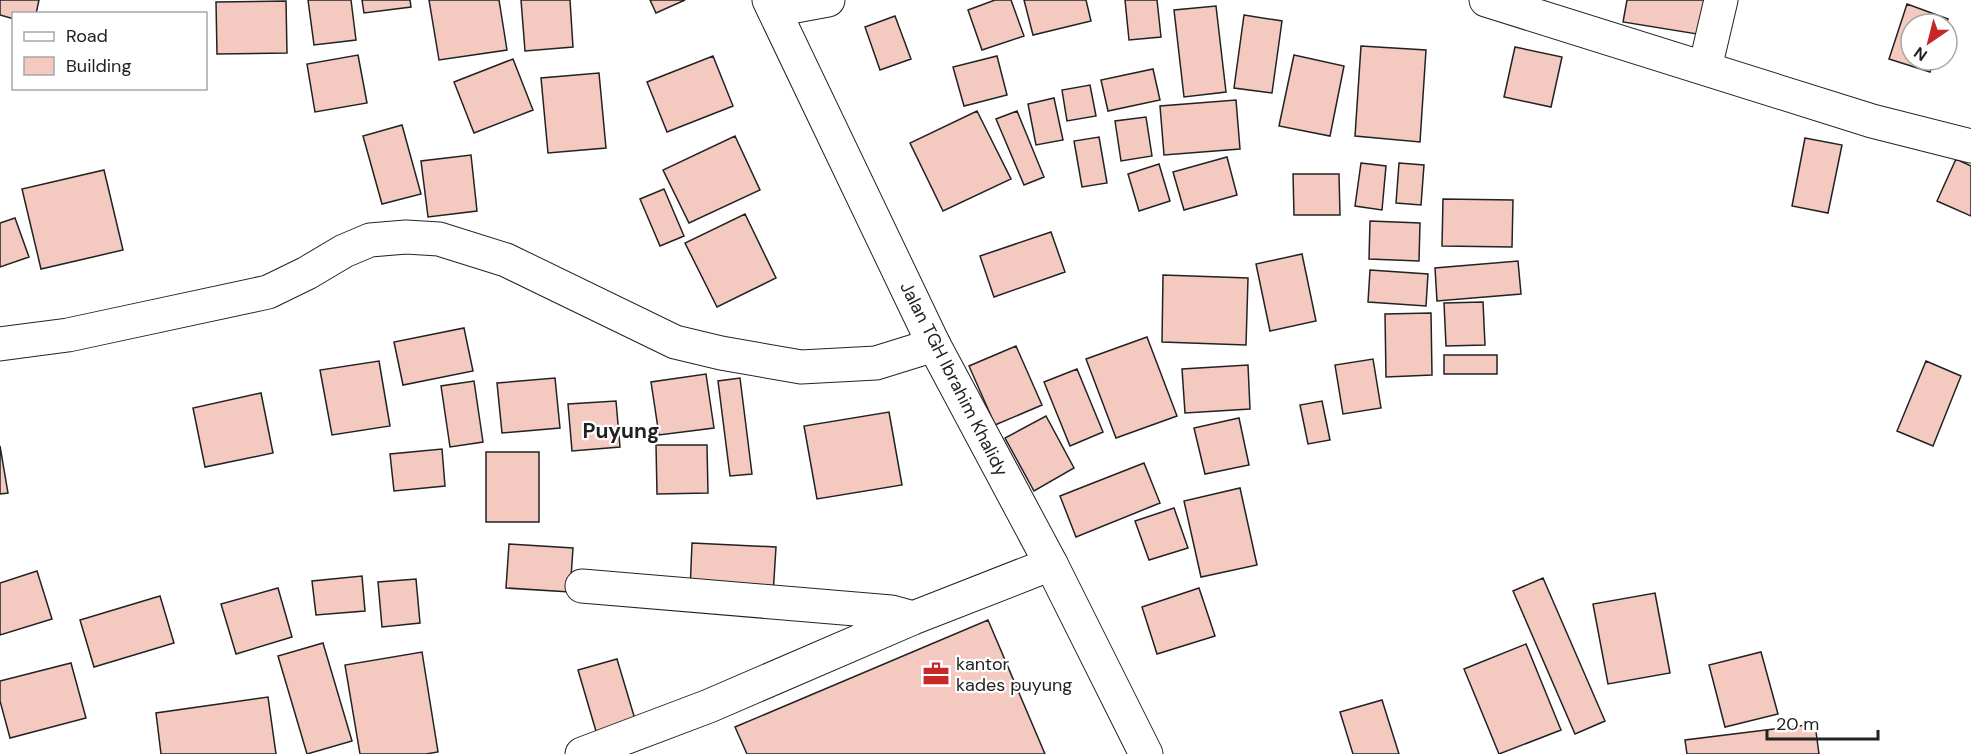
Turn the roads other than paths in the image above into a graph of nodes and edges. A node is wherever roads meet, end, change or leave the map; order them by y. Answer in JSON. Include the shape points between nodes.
{"nodes":[{"id":1,"x":828,"y":0,"type":"edge"},
{"id":2,"x":1486,"y":0,"type":"edge"},
{"id":3,"x":1721,"y":0,"type":"edge"},
{"id":4,"x":771,"y":5,"type":"edge"},
{"id":5,"x":1705,"y":68,"type":"junction"},
{"id":6,"x":1971,"y":146,"type":"edge"},
{"id":7,"x":0,"y":344,"type":"edge"},
{"id":8,"x":934,"y":345,"type":"junction"},
{"id":9,"x":1051,"y":564,"type":"junction"},
{"id":10,"x":582,"y":586,"type":"dead end"},
{"id":11,"x":913,"y":618,"type":"junction"},
{"id":12,"x":582,"y":754,"type":"edge"},
{"id":13,"x":1146,"y":754,"type":"edge"}],
"edges":[{"from":1,"to":4,"type":"street"},
{"from":2,"to":5,"type":"street"},
{"from":3,"to":5,"type":"street"},
{"from":4,"to":8,"type":"street","name":"Jalan TGH Ibrahim Khalidy"},
{"from":5,"to":6,"type":"street","via":[[1872,121]]},
{"from":7,"to":8,"type":"street","via":[[68,335],[268,292],[370,240],[406,237],[439,239],[506,260],[675,342],[731,355],[801,367],[876,363]]},
{"from":8,"to":9,"type":"street","name":"Jalan TGH Ibrahim Khalidy"},
{"from":9,"to":11,"type":"street"},
{"from":9,"to":13,"type":"street","name":"Jalan TGH Ibrahim Khalidy"},
{"from":10,"to":11,"type":"street","via":[[891,612]]},
{"from":11,"to":12,"type":"street","via":[[709,706]]}]}
